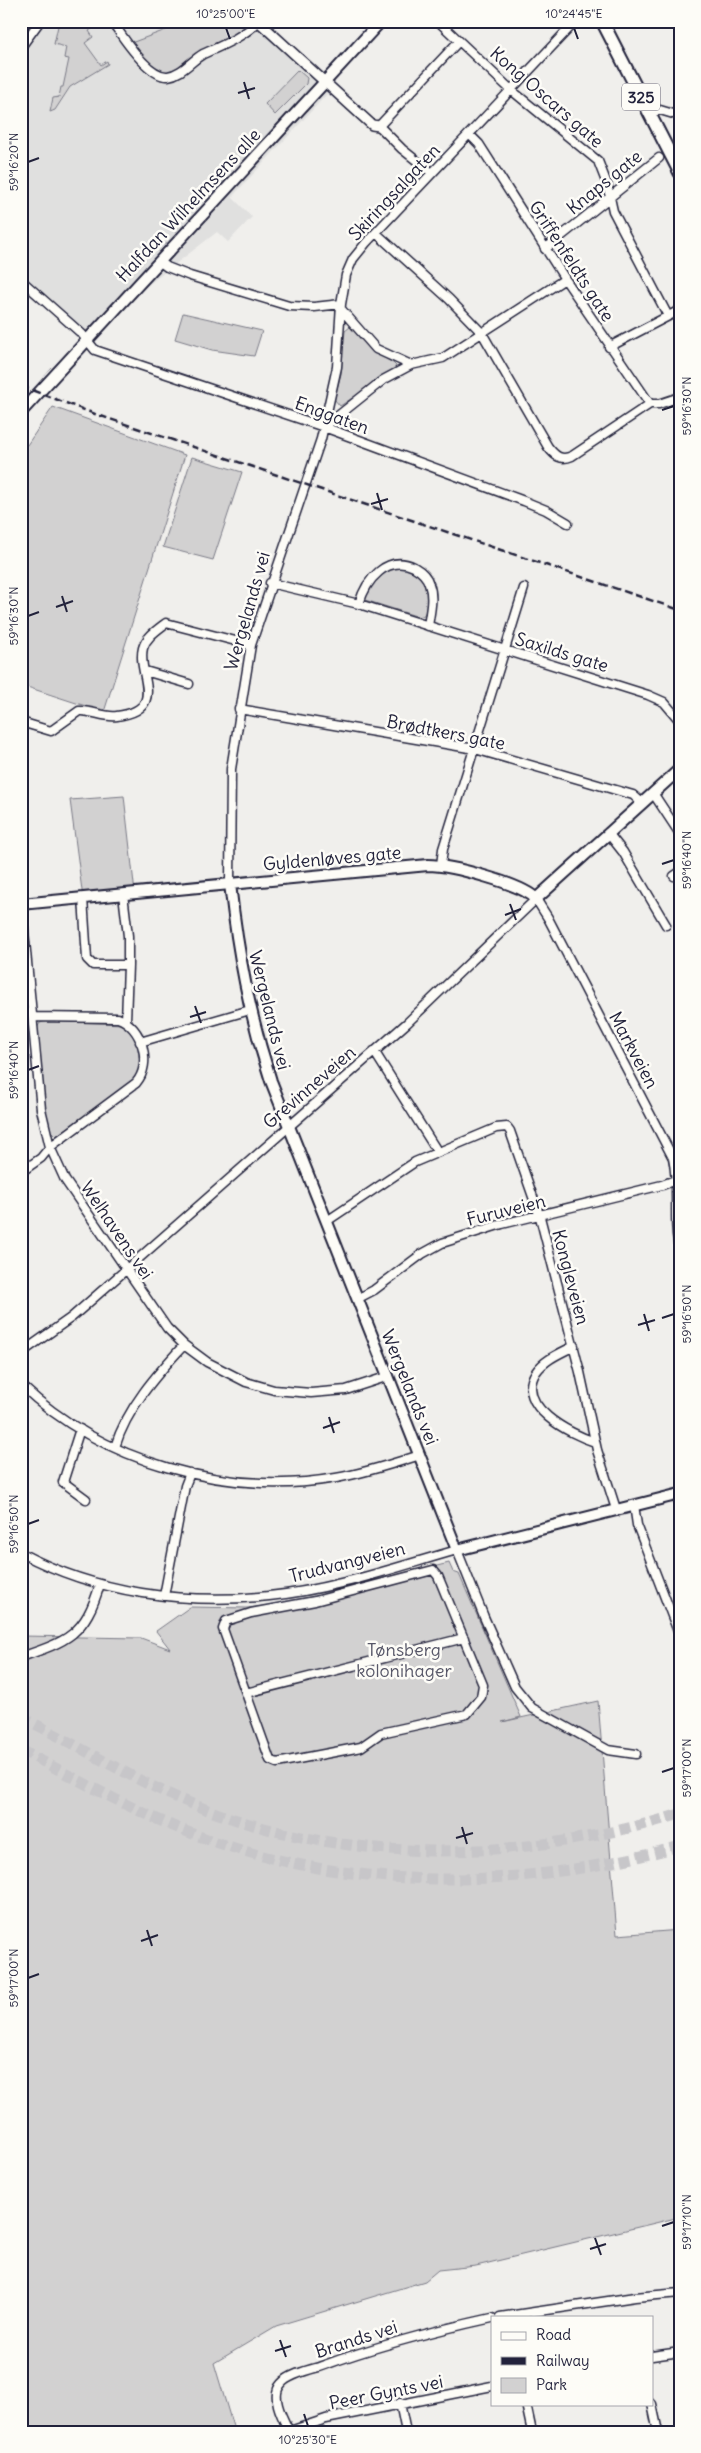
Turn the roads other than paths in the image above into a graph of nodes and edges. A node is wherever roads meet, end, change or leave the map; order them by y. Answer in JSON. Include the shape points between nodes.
{"nodes":[{"id":1,"x":40,"y":21,"type":"edge"},
{"id":2,"x":112,"y":21,"type":"edge"},
{"id":3,"x":258,"y":21,"type":"edge"},
{"id":4,"x":381,"y":21,"type":"edge"},
{"id":5,"x":438,"y":21,"type":"edge"},
{"id":6,"x":576,"y":21,"type":"edge"},
{"id":7,"x":602,"y":21,"type":"edge"},
{"id":8,"x":459,"y":41,"type":"junction"},
{"id":9,"x":21,"y":47,"type":"edge"},
{"id":10,"x":324,"y":82,"type":"junction"},
{"id":11,"x":510,"y":89,"type":"junction"},
{"id":12,"x":649,"y":113,"type":"junction"},
{"id":13,"x":680,"y":116,"type":"edge"},
{"id":14,"x":379,"y":126,"type":"junction"},
{"id":15,"x":468,"y":134,"type":"junction"},
{"id":16,"x":658,"y":158,"type":"dead end"},
{"id":17,"x":432,"y":173,"type":"junction"},
{"id":18,"x":680,"y":173,"type":"edge"},
{"id":19,"x":609,"y":196,"type":"junction"},
{"id":20,"x":376,"y":233,"type":"junction"},
{"id":21,"x":545,"y":248,"type":"junction"},
{"id":22,"x":159,"y":261,"type":"junction"},
{"id":23,"x":565,"y":279,"type":"junction"},
{"id":24,"x":21,"y":280,"type":"edge"},
{"id":25,"x":341,"y":307,"type":"junction"},
{"id":26,"x":680,"y":310,"type":"edge"},
{"id":27,"x":668,"y":316,"type":"junction"},
{"id":28,"x":482,"y":333,"type":"junction"},
{"id":29,"x":87,"y":340,"type":"junction"},
{"id":30,"x":609,"y":347,"type":"junction"},
{"id":31,"x":411,"y":365,"type":"junction"},
{"id":32,"x":680,"y":397,"type":"edge"},
{"id":33,"x":650,"y":404,"type":"junction"},
{"id":34,"x":21,"y":412,"type":"edge"},
{"id":35,"x":324,"y":427,"type":"junction"},
{"id":36,"x":568,"y":523,"type":"dead end"},
{"id":37,"x":270,"y":583,"type":"junction"},
{"id":38,"x":524,"y":588,"type":"dead end"},
{"id":39,"x":358,"y":604,"type":"junction"},
{"id":40,"x":428,"y":626,"type":"junction"},
{"id":41,"x":251,"y":645,"type":"junction"},
{"id":42,"x":505,"y":650,"type":"junction"},
{"id":43,"x":145,"y":671,"type":"junction"},
{"id":44,"x":189,"y":684,"type":"dead end"},
{"id":45,"x":239,"y":709,"type":"junction"},
{"id":46,"x":680,"y":720,"type":"edge"},
{"id":47,"x":21,"y":722,"type":"edge"},
{"id":48,"x":475,"y":750,"type":"junction"},
{"id":49,"x":680,"y":770,"type":"edge"},
{"id":50,"x":653,"y":793,"type":"junction"},
{"id":51,"x":642,"y":802,"type":"junction"},
{"id":52,"x":608,"y":833,"type":"junction"},
{"id":53,"x":680,"y":834,"type":"edge"},
{"id":54,"x":441,"y":865,"type":"junction"},
{"id":55,"x":230,"y":884,"type":"junction"},
{"id":56,"x":124,"y":894,"type":"junction"},
{"id":57,"x":83,"y":898,"type":"junction"},
{"id":58,"x":536,"y":899,"type":"junction"},
{"id":59,"x":22,"y":904,"type":"edge"},
{"id":60,"x":666,"y":925,"type":"dead end"},
{"id":61,"x":128,"y":965,"type":"junction"},
{"id":62,"x":250,"y":1010,"type":"junction"},
{"id":63,"x":33,"y":1017,"type":"junction"},
{"id":64,"x":126,"y":1021,"type":"junction"},
{"id":65,"x":140,"y":1042,"type":"junction"},
{"id":66,"x":374,"y":1051,"type":"junction"},
{"id":67,"x":288,"y":1126,"type":"junction"},
{"id":68,"x":50,"y":1147,"type":"junction"},
{"id":69,"x":438,"y":1151,"type":"junction"},
{"id":70,"x":21,"y":1172,"type":"edge"},
{"id":71,"x":678,"y":1179,"type":"edge"},
{"id":72,"x":540,"y":1217,"type":"junction"},
{"id":73,"x":327,"y":1220,"type":"junction"},
{"id":74,"x":680,"y":1252,"type":"edge"},
{"id":75,"x":126,"y":1270,"type":"junction"},
{"id":76,"x":357,"y":1299,"type":"junction"},
{"id":77,"x":184,"y":1345,"type":"junction"},
{"id":78,"x":574,"y":1346,"type":"junction"},
{"id":79,"x":21,"y":1353,"type":"edge"},
{"id":80,"x":389,"y":1376,"type":"junction"},
{"id":81,"x":21,"y":1385,"type":"edge"},
{"id":82,"x":80,"y":1429,"type":"junction"},
{"id":83,"x":595,"y":1442,"type":"junction"},
{"id":84,"x":115,"y":1447,"type":"junction"},
{"id":85,"x":420,"y":1455,"type":"junction"},
{"id":86,"x":190,"y":1473,"type":"junction"},
{"id":87,"x":680,"y":1494,"type":"edge"},
{"id":88,"x":86,"y":1499,"type":"dead end"},
{"id":89,"x":634,"y":1505,"type":"junction"},
{"id":90,"x":616,"y":1509,"type":"junction"},
{"id":91,"x":457,"y":1550,"type":"junction"},
{"id":92,"x":21,"y":1553,"type":"edge"},
{"id":93,"x":100,"y":1584,"type":"junction"},
{"id":94,"x":164,"y":1596,"type":"junction"},
{"id":95,"x":679,"y":1634,"type":"edge"},
{"id":96,"x":464,"y":1638,"type":"junction"},
{"id":97,"x":21,"y":1657,"type":"edge"},
{"id":98,"x":246,"y":1693,"type":"junction"},
{"id":99,"x":636,"y":1754,"type":"dead end"},
{"id":100,"x":680,"y":2293,"type":"edge"},
{"id":101,"x":507,"y":2316,"type":"edge"},
{"id":102,"x":491,"y":2318,"type":"edge"},
{"id":103,"x":680,"y":2352,"type":"edge"},
{"id":104,"x":654,"y":2356,"type":"edge"},
{"id":105,"x":491,"y":2386,"type":"edge"},
{"id":106,"x":400,"y":2403,"type":"junction"},
{"id":107,"x":526,"y":2406,"type":"edge"},
{"id":108,"x":652,"y":2406,"type":"edge"},
{"id":109,"x":288,"y":2431,"type":"edge"},
{"id":110,"x":406,"y":2432,"type":"edge"},
{"id":111,"x":532,"y":2432,"type":"edge"},
{"id":112,"x":658,"y":2432,"type":"edge"}],
"edges":[{"from":1,"to":9,"type":"street"},
{"from":2,"to":3,"type":"street","via":[[154,71],[166,76],[182,71],[200,56],[248,32]]},
{"from":3,"to":10,"type":"street"},
{"from":4,"to":10,"type":"main road","name":"Halfdan Wilhelmsens alle"},
{"from":5,"to":8,"type":"street","name":"Kong Oscars gate"},
{"from":6,"to":11,"type":"street","name":"Skiringsalgaten"},
{"from":7,"to":12,"type":"main road","number":"325"},
{"from":8,"to":11,"type":"street","name":"Kong Oscars gate"},
{"from":8,"to":14,"type":"street"},
{"from":10,"to":14,"type":"street","via":[[372,125]]},
{"from":10,"to":22,"type":"main road","name":"Halfdan Wilhelmsens alle"},
{"from":11,"to":15,"type":"street","name":"Skiringsalgaten"},
{"from":11,"to":19,"type":"street","name":"Kong Oscars gate","via":[[593,155],[604,172]]},
{"from":12,"to":13,"type":"street","via":[[660,110]]},
{"from":12,"to":18,"type":"main road","number":"325"},
{"from":14,"to":17,"type":"street"},
{"from":15,"to":17,"type":"street","name":"Skiringsalgaten"},
{"from":15,"to":21,"type":"street","name":"Griffenfeldts gate","via":[[479,144]]},
{"from":16,"to":19,"type":"street","name":"Knaps gate"},
{"from":17,"to":20,"type":"street","name":"Skiringsalgaten"},
{"from":19,"to":21,"type":"street","name":"Knaps gate"},
{"from":19,"to":27,"type":"street","name":"Kong Oscars gate","via":[[613,211]]},
{"from":20,"to":25,"type":"street","name":"Skiringsalgaten","via":[[357,253],[348,270]]},
{"from":20,"to":28,"type":"street"},
{"from":21,"to":23,"type":"street","name":"Griffenfeldts gate"},
{"from":22,"to":25,"type":"street","via":[[182,273],[289,306]]},
{"from":22,"to":29,"type":"main road","name":"Halfdan Wilhelmsens alle"},
{"from":23,"to":28,"type":"street"},
{"from":23,"to":30,"type":"street","name":"Griffenfeldts gate"},
{"from":24,"to":29,"type":"street","name":"Enggaten"},
{"from":25,"to":31,"type":"street","via":[[376,349]]},
{"from":25,"to":35,"type":"street","name":"Skiringsalgaten","via":[[337,367]]},
{"from":26,"to":27,"type":"street"},
{"from":27,"to":30,"type":"street"},
{"from":28,"to":31,"type":"street","via":[[443,358]]},
{"from":28,"to":33,"type":"street","via":[[548,447],[559,458],[572,456]]},
{"from":29,"to":34,"type":"main road","name":"Halfdan Wilhelmsens alle"},
{"from":29,"to":35,"type":"street","name":"Enggaten","via":[[95,350]]},
{"from":30,"to":33,"type":"street","name":"Griffenfeldts gate"},
{"from":31,"to":35,"type":"street","via":[[371,388]]},
{"from":32,"to":33,"type":"street"},
{"from":35,"to":36,"type":"street","name":"Enggaten","via":[[524,501]]},
{"from":35,"to":37,"type":"street","name":"Wergelands vei"},
{"from":37,"to":39,"type":"street","name":"Saxilds gate"},
{"from":37,"to":41,"type":"street","name":"Wergelands vei"},
{"from":38,"to":42,"type":"street"},
{"from":39,"to":40,"type":"street","name":"Saxilds gate"},
{"from":39,"to":40,"type":"street","via":[[379,570],[387,565],[410,566],[421,572],[430,585]]},
{"from":40,"to":42,"type":"street","name":"Saxilds gate"},
{"from":41,"to":43,"type":"street","via":[[166,623],[150,636],[143,647]]},
{"from":41,"to":45,"type":"street","name":"Wergelands vei"},
{"from":42,"to":46,"type":"street","name":"Saxilds gate","via":[[654,697],[664,702]]},
{"from":42,"to":48,"type":"street"},
{"from":43,"to":44,"type":"street"},
{"from":43,"to":47,"type":"street","via":[[147,698],[127,713],[108,716],[79,711],[51,731]]},
{"from":45,"to":48,"type":"street","name":"Brødtkers gate"},
{"from":45,"to":55,"type":"street","name":"Wergelands vei","via":[[229,795]]},
{"from":48,"to":51,"type":"street","name":"Brødtkers gate","via":[[633,795]]},
{"from":48,"to":54,"type":"street","via":[[443,849]]},
{"from":49,"to":50,"type":"main road","name":"Grevinneveien"},
{"from":50,"to":51,"type":"main road","name":"Grevinneveien"},
{"from":50,"to":53,"type":"street"},
{"from":51,"to":52,"type":"main road","name":"Grevinneveien"},
{"from":52,"to":58,"type":"main road","name":"Grevinneveien"},
{"from":52,"to":60,"type":"street","via":[[623,852]]},
{"from":54,"to":55,"type":"main road","name":"Gyldenløves gate"},
{"from":54,"to":58,"type":"main road","name":"Gyldenløves gate","via":[[525,890]]},
{"from":55,"to":56,"type":"main road","name":"Gyldenløves gate"},
{"from":55,"to":62,"type":"main road","name":"Wergelands vei","via":[[237,948]]},
{"from":56,"to":57,"type":"main road","name":"Gyldenløves gate"},
{"from":56,"to":61,"type":"street"},
{"from":57,"to":59,"type":"main road","name":"Gyldenløves gate"},
{"from":57,"to":61,"type":"street","via":[[87,959],[93,965]]},
{"from":58,"to":66,"type":"street","name":"Grevinneveien","via":[[472,963]]},
{"from":58,"to":71,"type":"street","name":"Markveien","via":[[668,1146]]},
{"from":59,"to":63,"type":"street","name":"Welhavens vei"},
{"from":61,"to":64,"type":"street"},
{"from":62,"to":65,"type":"street"},
{"from":62,"to":67,"type":"main road","name":"Wergelands vei"},
{"from":63,"to":64,"type":"street","via":[[118,1018]]},
{"from":63,"to":68,"type":"street","name":"Welhavens vei","via":[[41,1109]]},
{"from":64,"to":65,"type":"street","via":[[138,1032]]},
{"from":65,"to":68,"type":"street","via":[[145,1060],[140,1078]]},
{"from":66,"to":67,"type":"street","name":"Grevinneveien"},
{"from":66,"to":69,"type":"street"},
{"from":67,"to":73,"type":"main road","name":"Wergelands vei"},
{"from":67,"to":75,"type":"street","name":"Grevinneveien"},
{"from":68,"to":70,"type":"street"},
{"from":68,"to":75,"type":"street","name":"Welhavens vei","via":[[65,1180]]},
{"from":69,"to":72,"type":"street","name":"Kongleveien","via":[[502,1126],[510,1131]]},
{"from":69,"to":73,"type":"street","via":[[392,1176]]},
{"from":71,"to":72,"type":"street","name":"Furuveien","via":[[662,1186]]},
{"from":71,"to":74,"type":"street","name":"Markveien","via":[[674,1225]]},
{"from":72,"to":76,"type":"street","name":"Furuveien","via":[[502,1224],[442,1243]]},
{"from":72,"to":78,"type":"street","name":"Kongleveien"},
{"from":73,"to":76,"type":"main road","name":"Wergelands vei"},
{"from":75,"to":77,"type":"street","name":"Welhavens vei","via":[[158,1316]]},
{"from":75,"to":79,"type":"street","name":"Grevinneveien","via":[[50,1334]]},
{"from":76,"to":80,"type":"main road","name":"Wergelands vei"},
{"from":77,"to":80,"type":"street","name":"Welhavens vei","via":[[222,1371],[274,1390],[311,1394],[346,1390]]},
{"from":77,"to":84,"type":"street","via":[[150,1383]]},
{"from":78,"to":83,"type":"street","name":"Kongleveien"},
{"from":78,"to":83,"type":"street","name":"Kongleveien","via":[[539,1369],[533,1379],[532,1392],[544,1415]]},
{"from":80,"to":85,"type":"main road","name":"Wergelands vei"},
{"from":81,"to":82,"type":"street"},
{"from":82,"to":84,"type":"street"},
{"from":82,"to":88,"type":"street","via":[[63,1482]]},
{"from":83,"to":90,"type":"street","name":"Kongleveien"},
{"from":84,"to":86,"type":"street"},
{"from":85,"to":86,"type":"street","via":[[364,1472],[310,1481],[235,1482]]},
{"from":85,"to":91,"type":"main road","name":"Wergelands vei"},
{"from":86,"to":94,"type":"street"},
{"from":87,"to":89,"type":"main road","name":"Trudvangveien"},
{"from":89,"to":90,"type":"main road","name":"Trudvangveien"},
{"from":89,"to":95,"type":"street","via":[[637,1525]]},
{"from":90,"to":91,"type":"main road","name":"Trudvangveien"},
{"from":91,"to":94,"type":"street","name":"Trudvangveien","via":[[363,1576],[270,1596],[209,1599]]},
{"from":91,"to":99,"type":"street","via":[[515,1687],[532,1708],[608,1750]]},
{"from":92,"to":93,"type":"street","name":"Trudvangveien"},
{"from":93,"to":94,"type":"street","name":"Trudvangveien"},
{"from":93,"to":97,"type":"street","via":[[88,1617],[66,1640]]},
{"from":96,"to":98,"type":"street"},
{"from":96,"to":98,"type":"street","via":[[483,1685],[481,1697],[471,1711],[459,1717],[382,1733],[361,1747],[273,1762]]},
{"from":96,"to":98,"type":"street","via":[[433,1570],[315,1601],[251,1613],[226,1621],[223,1626]]},
{"from":100,"to":101,"type":"street"},
{"from":102,"to":109,"type":"street","name":"Brands vei","via":[[396,2341],[281,2383],[276,2393]]},
{"from":103,"to":104,"type":"street"},
{"from":105,"to":106,"type":"street","name":"Peer Gynts vei"},
{"from":106,"to":109,"type":"street","name":"Peer Gynts vei"},
{"from":106,"to":110,"type":"street"},
{"from":107,"to":111,"type":"street"},
{"from":108,"to":112,"type":"street"}]}
